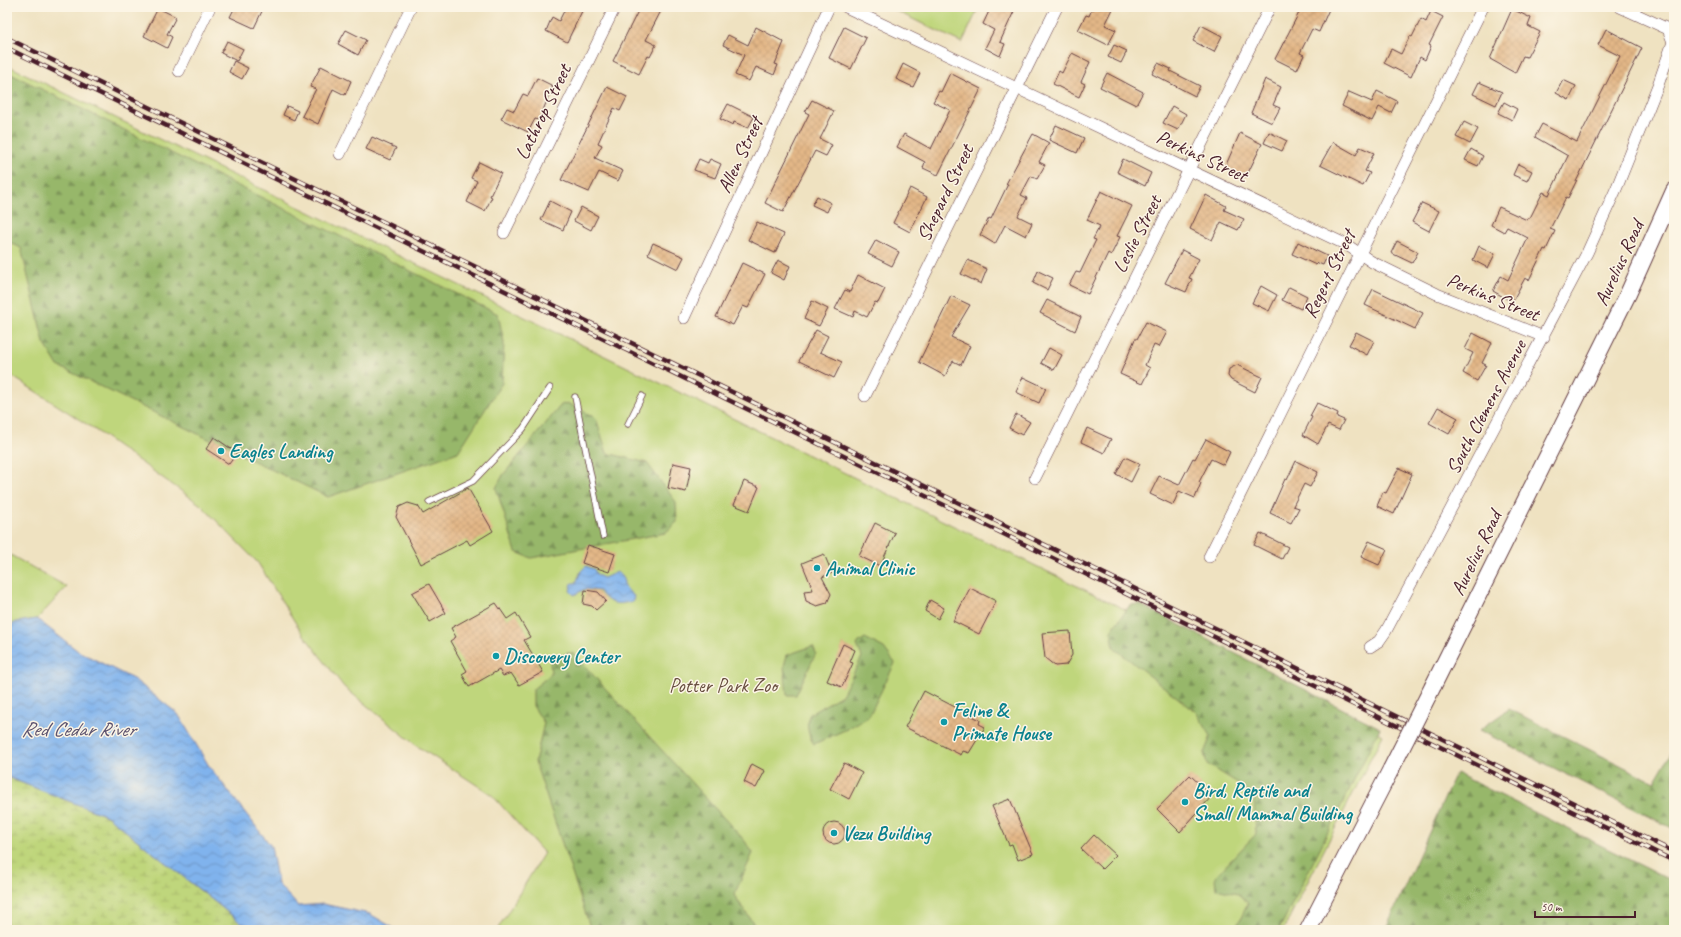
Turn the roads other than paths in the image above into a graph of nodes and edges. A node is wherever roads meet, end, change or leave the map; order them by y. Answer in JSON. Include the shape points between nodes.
{"nodes":[{"id":1,"x":210,"y":7,"type":"edge"},
{"id":2,"x":411,"y":7,"type":"edge"},
{"id":3,"x":615,"y":7,"type":"edge"},
{"id":4,"x":829,"y":7,"type":"edge"},
{"id":5,"x":846,"y":7,"type":"edge"},
{"id":6,"x":1058,"y":7,"type":"edge"},
{"id":7,"x":1270,"y":7,"type":"edge"},
{"id":8,"x":1483,"y":7,"type":"edge"},
{"id":9,"x":1620,"y":7,"type":"edge"},
{"id":10,"x":179,"y":71,"type":"dead end"},
{"id":11,"x":1017,"y":88,"type":"junction"},
{"id":12,"x":340,"y":154,"type":"dead end"},
{"id":13,"x":1189,"y":170,"type":"junction"},
{"id":14,"x":1674,"y":191,"type":"edge"},
{"id":15,"x":504,"y":233,"type":"dead end"},
{"id":16,"x":1360,"y":253,"type":"junction"},
{"id":17,"x":684,"y":318,"type":"dead end"},
{"id":18,"x":1544,"y":337,"type":"junction"},
{"id":19,"x":550,"y":388,"type":"dead end"},
{"id":20,"x":642,"y":396,"type":"dead end"},
{"id":21,"x":865,"y":396,"type":"dead end"},
{"id":22,"x":575,"y":397,"type":"dead end"},
{"id":23,"x":628,"y":424,"type":"dead end"},
{"id":24,"x":1035,"y":478,"type":"dead end"},
{"id":25,"x":430,"y":502,"type":"dead end"},
{"id":26,"x":603,"y":536,"type":"dead end"},
{"id":27,"x":1209,"y":557,"type":"dead end"},
{"id":28,"x":1370,"y":647,"type":"dead end"},
{"id":29,"x":1308,"y":930,"type":"edge"}],
"edges":[{"from":1,"to":10,"type":"street"},
{"from":2,"to":12,"type":"street"},
{"from":3,"to":15,"type":"street","name":"Lathrop Street"},
{"from":4,"to":17,"type":"street","name":"Allen Street"},
{"from":5,"to":11,"type":"street","name":"Perkins Street"},
{"from":6,"to":11,"type":"street","name":"Shepard Street"},
{"from":7,"to":13,"type":"street","name":"Leslie Street"},
{"from":8,"to":16,"type":"street","name":"Regent Street"},
{"from":9,"to":18,"type":"street","name":"South Clemens Avenue","via":[[1668,29],[1673,42],[1617,187]]},
{"from":11,"to":13,"type":"street","name":"Perkins Street"},
{"from":11,"to":21,"type":"street","name":"Shepard Street"},
{"from":13,"to":16,"type":"street","name":"Perkins Street"},
{"from":13,"to":24,"type":"street","name":"Leslie Street"},
{"from":14,"to":29,"type":"street","name":"Aurelius Road","bridge":true,"via":[[1628,294],[1392,769]]},
{"from":16,"to":18,"type":"street","name":"Perkins Street","via":[[1372,262],[1437,294]]},
{"from":16,"to":27,"type":"street","name":"Regent Street"},
{"from":18,"to":28,"type":"street","name":"South Clemens Avenue","via":[[1386,631],[1379,641]]},
{"from":19,"to":25,"type":"lane","via":[[523,429],[473,481]]},
{"from":20,"to":23,"type":"lane"},
{"from":22,"to":26,"type":"lane"}]}
